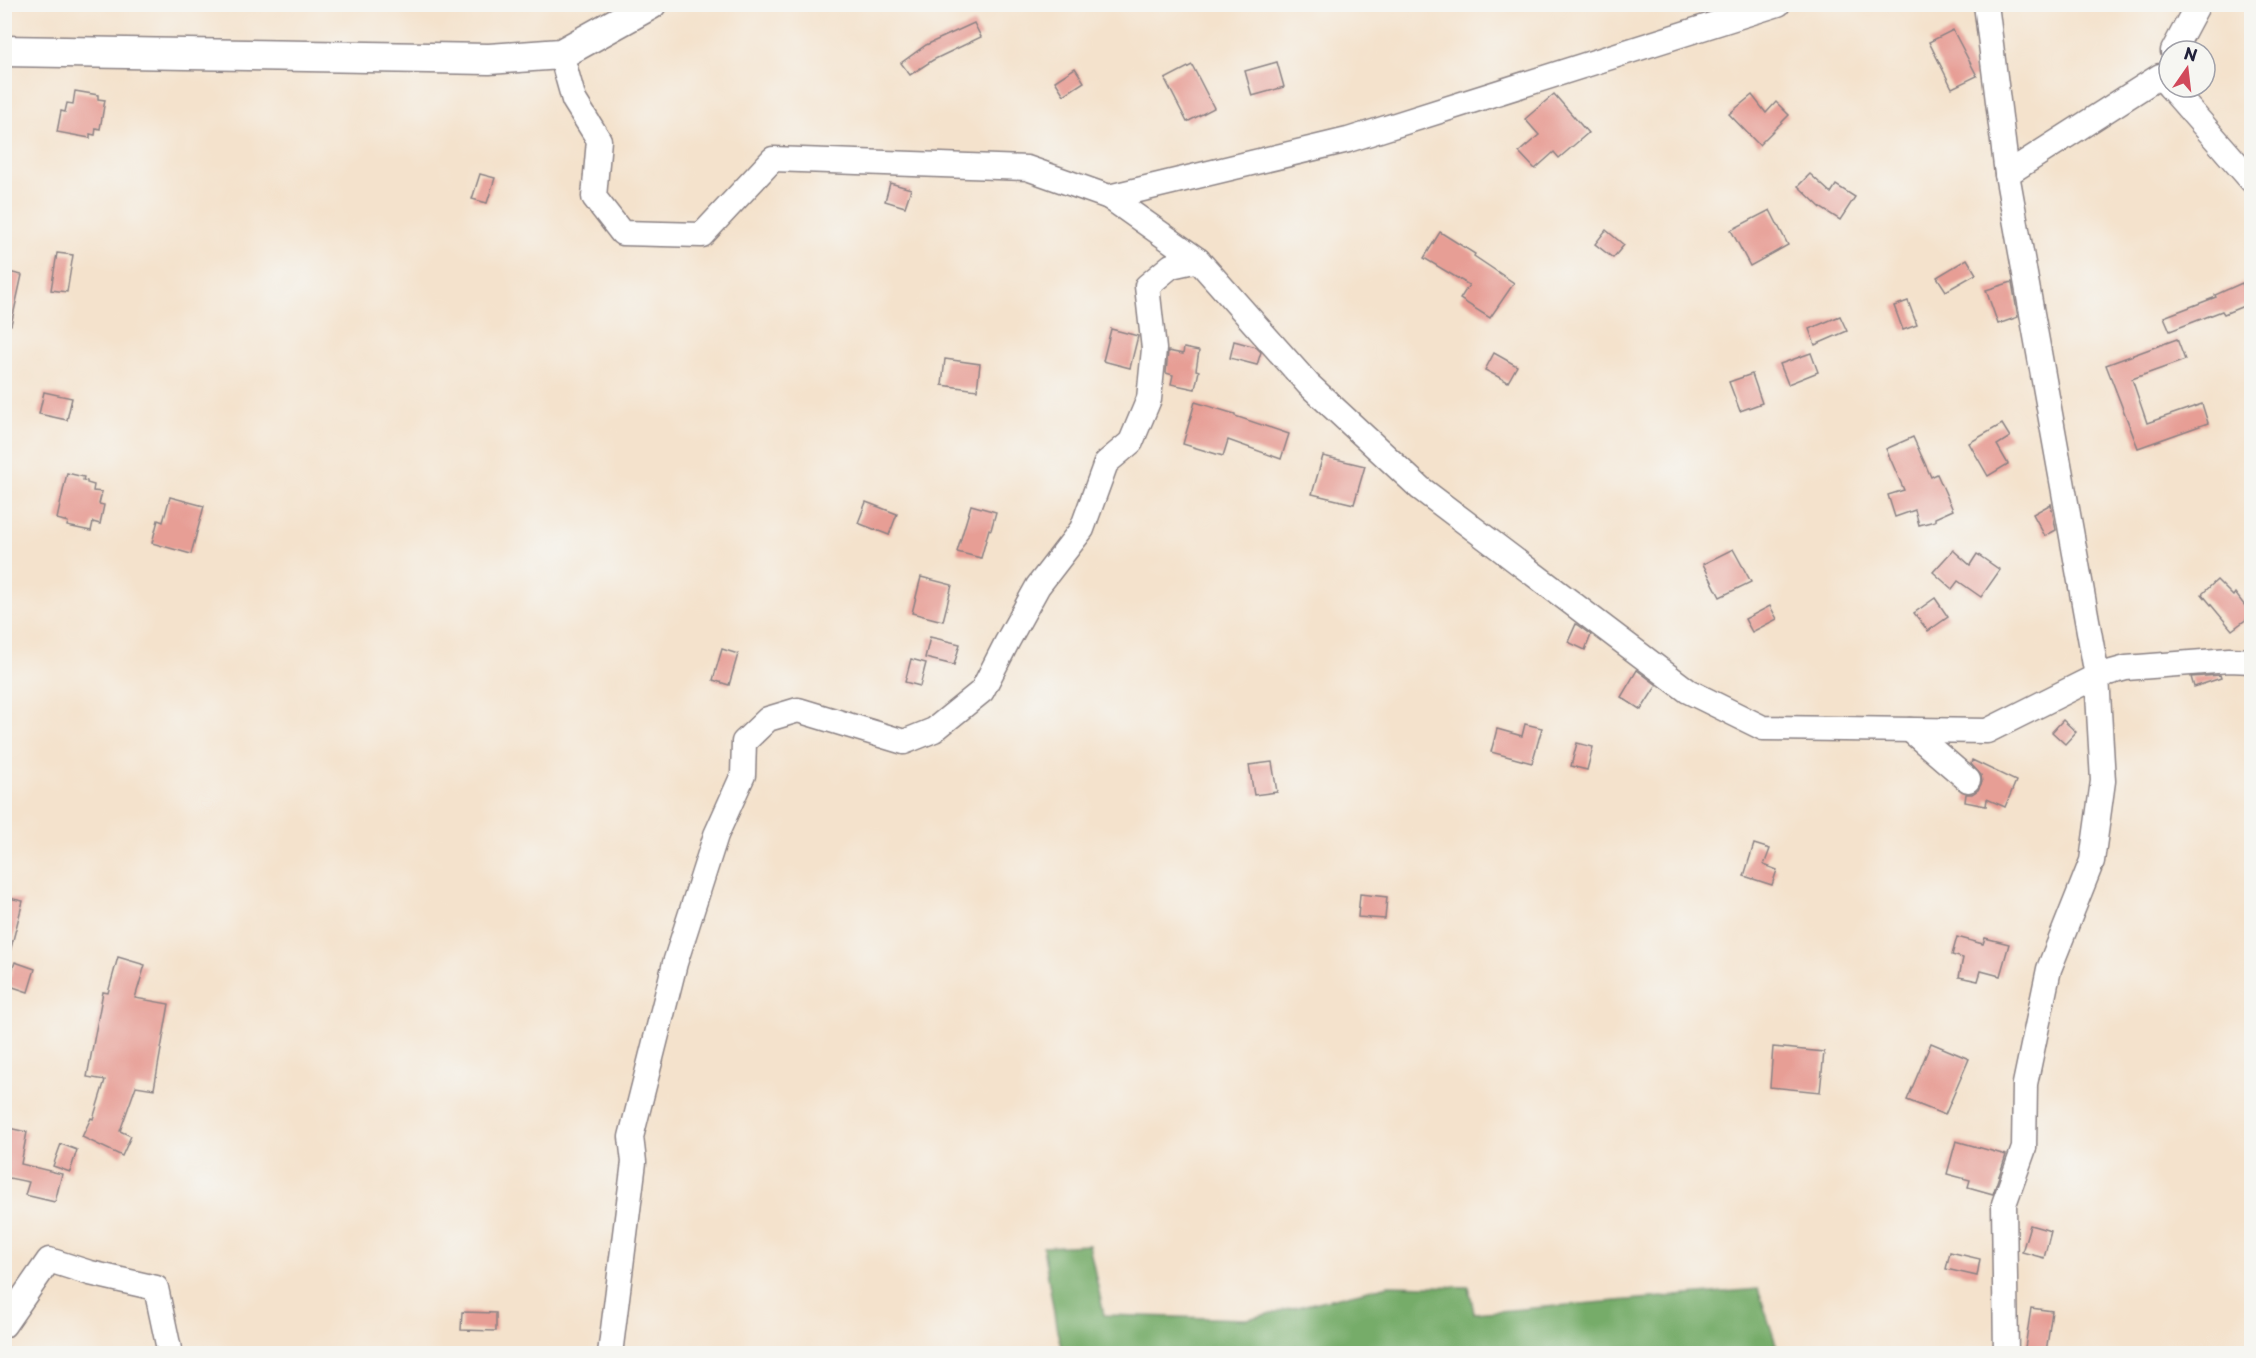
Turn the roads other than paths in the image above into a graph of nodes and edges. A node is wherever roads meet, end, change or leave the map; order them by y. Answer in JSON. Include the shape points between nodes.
{"nodes":[{"id":1,"x":651,"y":4,"type":"edge"},
{"id":2,"x":1778,"y":4,"type":"edge"},
{"id":3,"x":1986,"y":4,"type":"edge"},
{"id":4,"x":2198,"y":4,"type":"edge"},
{"id":5,"x":2179,"y":39,"type":"edge"},
{"id":6,"x":4,"y":51,"type":"edge"},
{"id":7,"x":561,"y":54,"type":"junction"},
{"id":8,"x":2157,"y":83,"type":"edge"},
{"id":9,"x":2185,"y":99,"type":"edge"},
{"id":10,"x":2007,"y":174,"type":"junction"},
{"id":11,"x":2252,"y":181,"type":"edge"},
{"id":12,"x":1109,"y":197,"type":"junction"},
{"id":13,"x":1198,"y":260,"type":"junction"},
{"id":14,"x":2252,"y":662,"type":"edge"},
{"id":15,"x":2097,"y":676,"type":"junction"},
{"id":16,"x":1910,"y":730,"type":"junction"},
{"id":17,"x":1968,"y":780,"type":"dead end"},
{"id":18,"x":4,"y":1324,"type":"edge"},
{"id":19,"x":170,"y":1353,"type":"edge"},
{"id":20,"x":610,"y":1353,"type":"edge"},
{"id":21,"x":2006,"y":1353,"type":"edge"}],
"edges":[{"from":1,"to":7,"type":"street"},
{"from":2,"to":12,"type":"street","via":[[1348,140]]},
{"from":3,"to":10,"type":"street"},
{"from":4,"to":5,"type":"street"},
{"from":6,"to":7,"type":"street","via":[[489,59]]},
{"from":7,"to":12,"type":"street","via":[[574,100],[599,140],[594,196],[622,233],[702,236],[772,159],[1027,168]]},
{"from":8,"to":10,"type":"street"},
{"from":9,"to":11,"type":"street"},
{"from":10,"to":15,"type":"street"},
{"from":12,"to":13,"type":"street"},
{"from":13,"to":16,"type":"street","via":[[1308,384],[1420,488],[1688,691],[1763,728]]},
{"from":13,"to":20,"type":"street","via":[[1171,266],[1147,286],[1154,349],[1149,399],[1131,442],[1106,464],[1082,529],[1038,586],[982,692],[934,730],[904,742],[798,710],[768,719],[744,742],[743,775],[716,835],[675,963],[631,1137],[634,1162]]},
{"from":14,"to":15,"type":"street","via":[[2229,660],[2126,668]]},
{"from":15,"to":16,"type":"street","via":[[1987,731]]},
{"from":15,"to":21,"type":"street","via":[[2103,781],[2091,861],[2049,969],[2025,1084],[2024,1148],[2004,1204]]},
{"from":16,"to":17,"type":"street"},
{"from":18,"to":19,"type":"street","via":[[49,1260],[156,1288]]}]}
